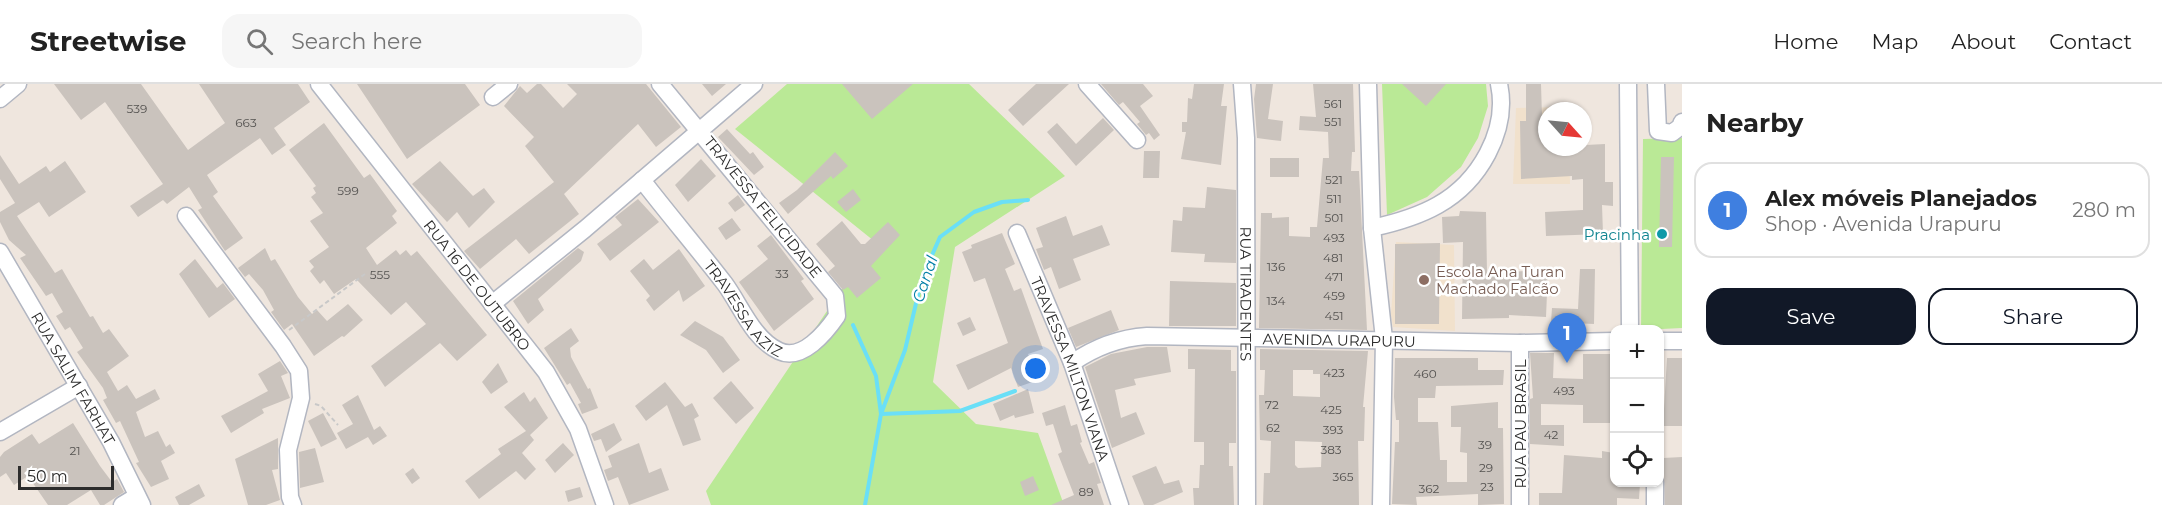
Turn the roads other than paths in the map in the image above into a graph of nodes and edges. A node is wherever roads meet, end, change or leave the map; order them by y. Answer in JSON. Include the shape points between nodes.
{"nodes":[{"id":1,"x":18,"y":84,"type":"edge"},
{"id":2,"x":319,"y":84,"type":"edge"},
{"id":3,"x":509,"y":84,"type":"edge"},
{"id":4,"x":660,"y":84,"type":"edge"},
{"id":5,"x":754,"y":84,"type":"edge"},
{"id":6,"x":1087,"y":84,"type":"edge"},
{"id":7,"x":1242,"y":84,"type":"edge"},
{"id":8,"x":1368,"y":84,"type":"edge"},
{"id":9,"x":1499,"y":84,"type":"edge"},
{"id":10,"x":1628,"y":84,"type":"edge"},
{"id":11,"x":1656,"y":84,"type":"edge"},
{"id":12,"x":493,"y":97,"type":"dead end"},
{"id":13,"x":0,"y":99,"type":"edge"},
{"id":14,"x":1682,"y":122,"type":"edge"},
{"id":15,"x":700,"y":130,"type":"junction"},
{"id":16,"x":1137,"y":140,"type":"dead end"},
{"id":17,"x":642,"y":180,"type":"junction"},
{"id":18,"x":186,"y":216,"type":"dead end"},
{"id":19,"x":1372,"y":228,"type":"junction"},
{"id":20,"x":1017,"y":233,"type":"dead end"},
{"id":21,"x":0,"y":252,"type":"edge"},
{"id":22,"x":827,"y":285,"type":"joint"},
{"id":23,"x":492,"y":304,"type":"junction"},
{"id":24,"x":1630,"y":325,"type":"edge"},
{"id":25,"x":1246,"y":336,"type":"junction"},
{"id":26,"x":1383,"y":339,"type":"junction"},
{"id":27,"x":1610,"y":341,"type":"edge"},
{"id":28,"x":1664,"y":341,"type":"edge"},
{"id":29,"x":1682,"y":341,"type":"edge"},
{"id":30,"x":1520,"y":343,"type":"junction"},
{"id":31,"x":1072,"y":363,"type":"junction"},
{"id":32,"x":80,"y":386,"type":"junction"},
{"id":33,"x":0,"y":432,"type":"edge"},
{"id":34,"x":1655,"y":487,"type":"edge"},
{"id":35,"x":140,"y":501,"type":"edge"},
{"id":36,"x":122,"y":505,"type":"edge"},
{"id":37,"x":293,"y":505,"type":"edge"},
{"id":38,"x":605,"y":505,"type":"edge"},
{"id":39,"x":1120,"y":505,"type":"edge"},
{"id":40,"x":1247,"y":505,"type":"edge"},
{"id":41,"x":1381,"y":505,"type":"edge"},
{"id":42,"x":1520,"y":505,"type":"edge"},
{"id":43,"x":1655,"y":505,"type":"edge"}],
"edges":[{"from":1,"to":13,"type":"street"},
{"from":2,"to":23,"type":"street","name":"RUA 16 DE OUTUBRO"},
{"from":3,"to":12,"type":"street"},
{"from":4,"to":15,"type":"street","name":"TRAVESSA FELICIDADE"},
{"from":5,"to":15,"type":"street"},
{"from":6,"to":16,"type":"street"},
{"from":7,"to":25,"type":"street","name":"RUA TIRADENTES","via":[[1246,138]]},
{"from":8,"to":19,"type":"street"},
{"from":9,"to":19,"type":"street","via":[[1502,115],[1493,141],[1474,174],[1439,205],[1403,221]]},
{"from":10,"to":24,"type":"street"},
{"from":11,"to":14,"type":"street","via":[[1658,131],[1672,133]]},
{"from":15,"to":17,"type":"street"},
{"from":15,"to":22,"type":"street","name":"TRAVESSA FELICIDADE"},
{"from":17,"to":22,"type":"street","name":"TRAVESSA AZIZ","via":[[754,327],[780,352],[796,353],[830,327],[838,306]]},
{"from":17,"to":23,"type":"street"},
{"from":18,"to":37,"type":"street","via":[[299,371],[301,398],[288,450]]},
{"from":19,"to":26,"type":"street"},
{"from":20,"to":31,"type":"street","name":"TRAVESSA MILTON VIANA"},
{"from":21,"to":32,"type":"street","name":"RUA SALIM FARHAT"},
{"from":23,"to":38,"type":"street","name":"RUA 16 DE OUTUBRO","via":[[520,336],[567,405]]},
{"from":25,"to":26,"type":"street","name":"AVENIDA URAPURU"},
{"from":25,"to":31,"type":"street","name":"AVENIDA URAPURU","via":[[1124,338],[1091,350]]},
{"from":25,"to":40,"type":"street","name":"RUA TIRADENTES"},
{"from":26,"to":30,"type":"street","name":"AVENIDA URAPURU"},
{"from":26,"to":41,"type":"street"},
{"from":27,"to":30,"type":"street","name":"AVENIDA URAPURU"},
{"from":28,"to":29,"type":"street"},
{"from":30,"to":42,"type":"street","name":"RUA PAU BRASIL"},
{"from":31,"to":39,"type":"street","name":"TRAVESSA MILTON VIANA"},
{"from":32,"to":33,"type":"street"},
{"from":32,"to":35,"type":"street","name":"RUA SALIM FARHAT"},
{"from":34,"to":43,"type":"street"},
{"from":35,"to":36,"type":"street"}]}
